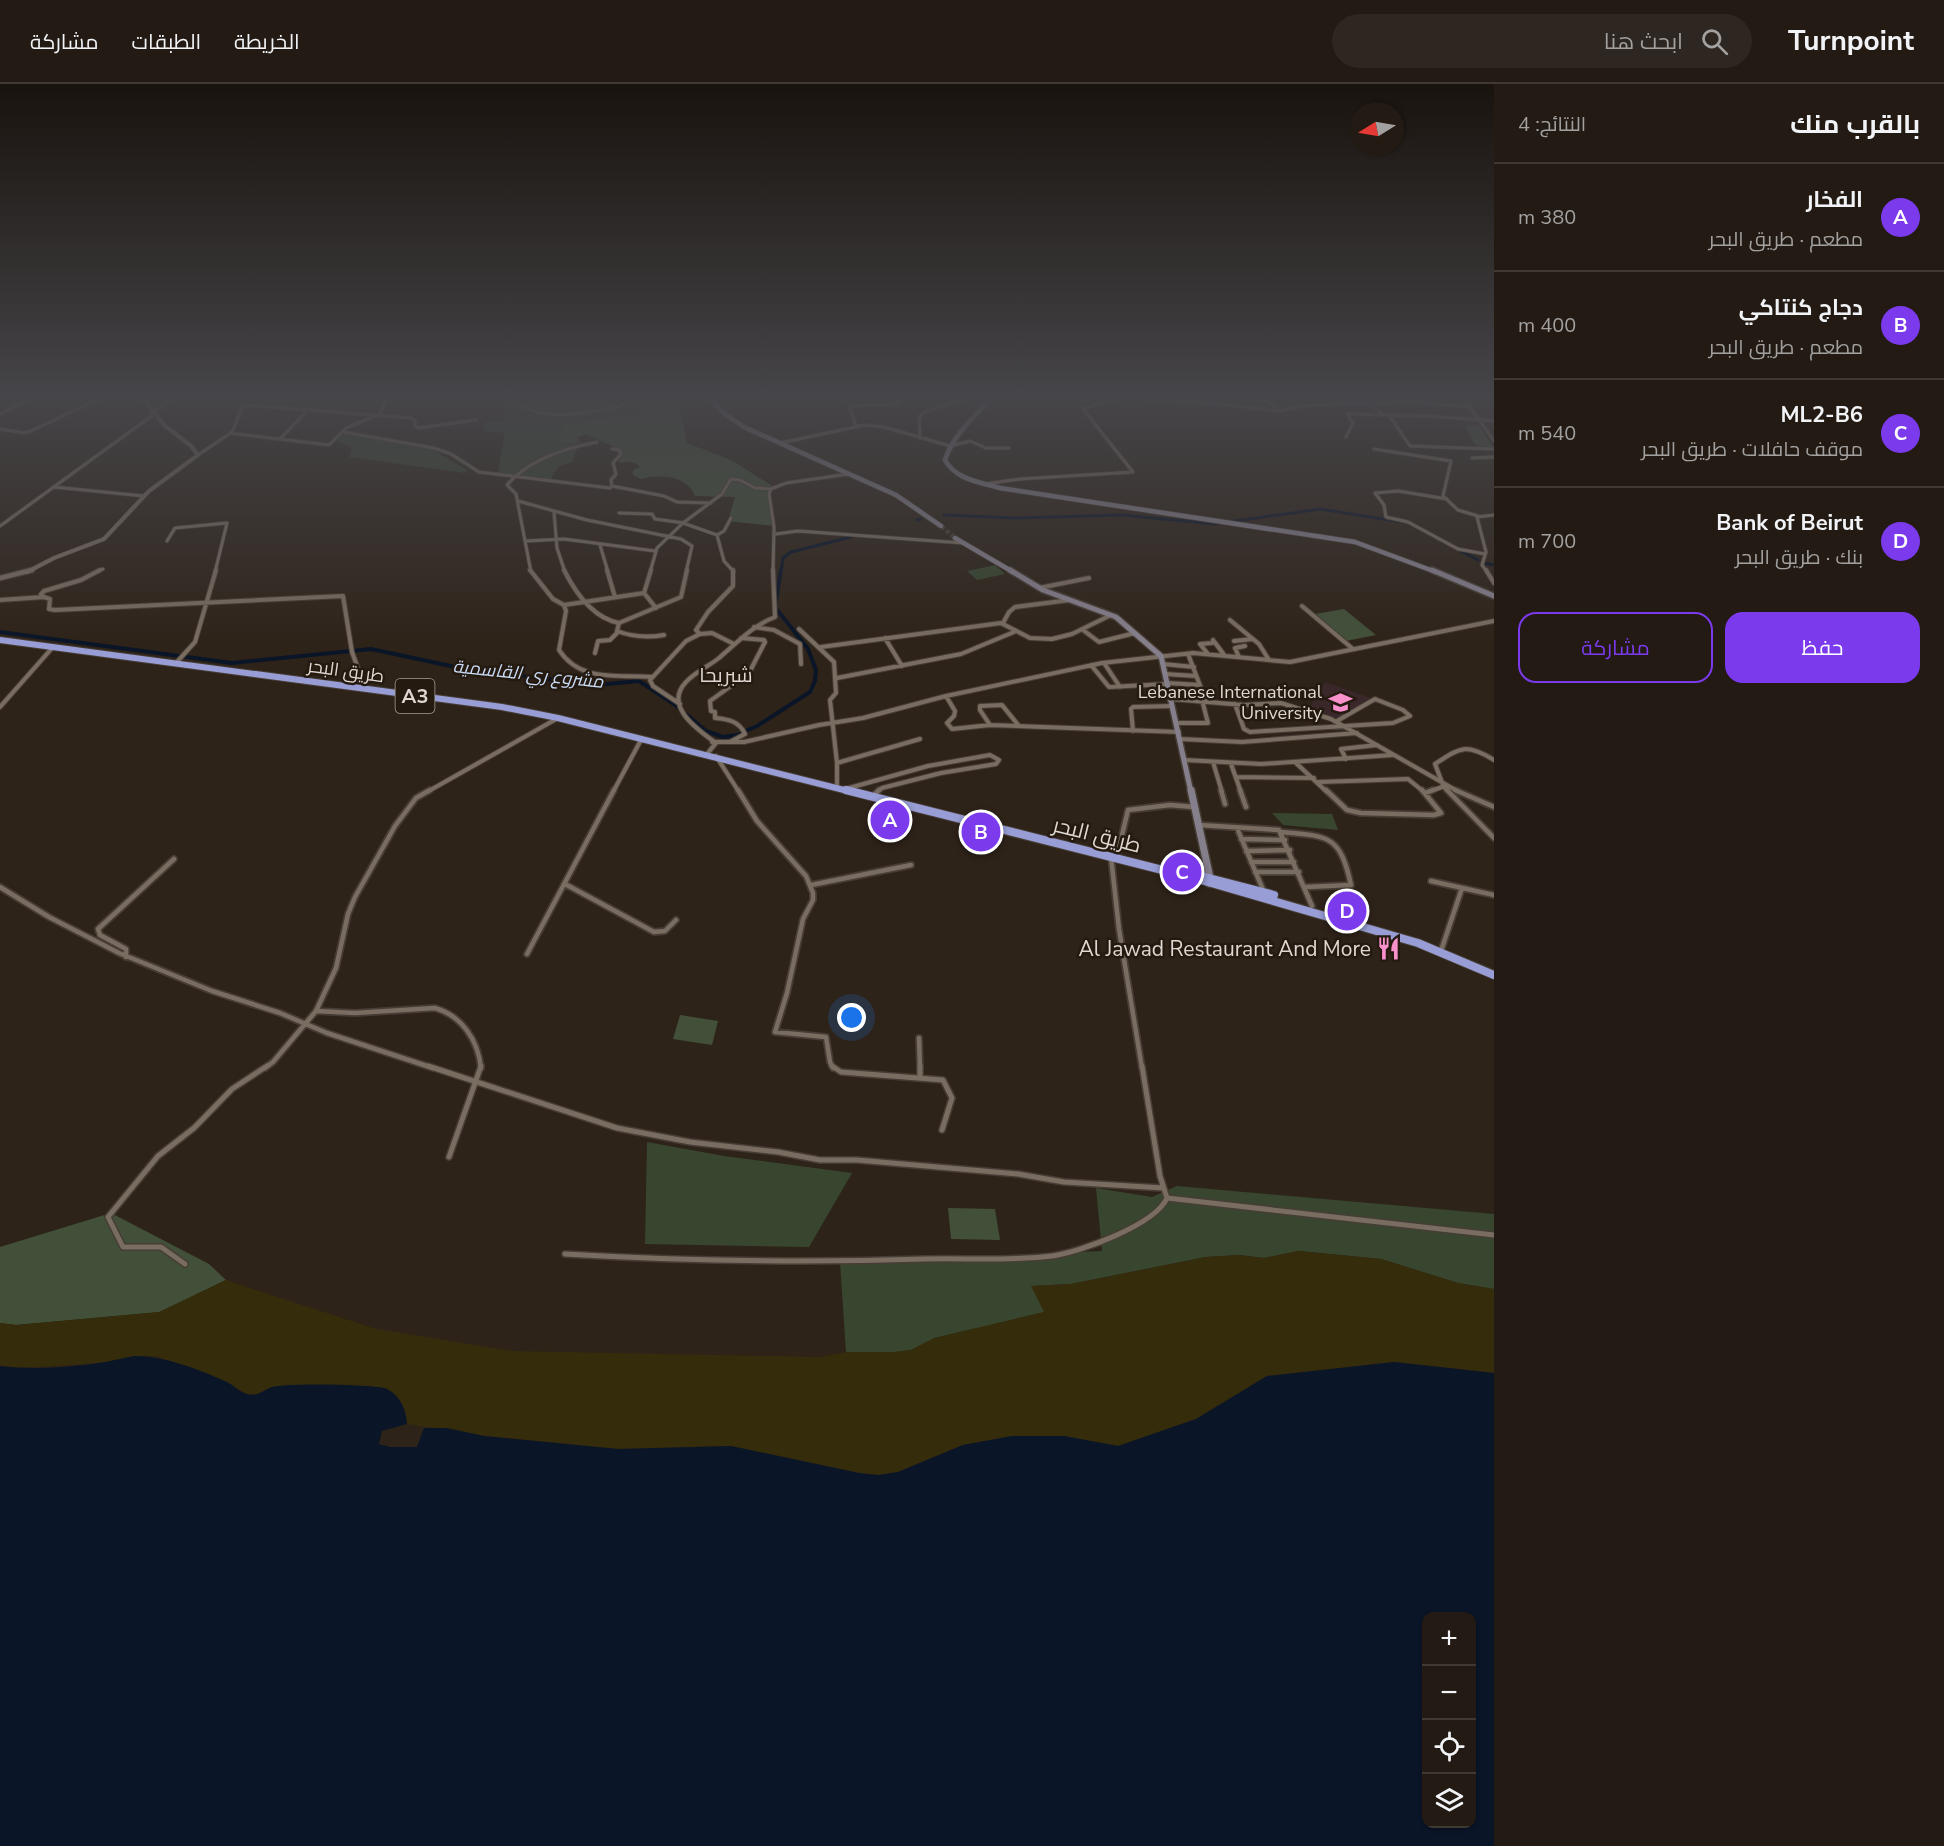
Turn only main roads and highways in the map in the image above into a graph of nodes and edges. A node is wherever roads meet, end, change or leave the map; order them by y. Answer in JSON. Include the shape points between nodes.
{"nodes":[{"id":1,"x":861,"y":478,"type":"edge"},
{"id":2,"x":967,"y":478,"type":"edge"},
{"id":3,"x":941,"y":526,"type":"tunnel mouth"},
{"id":4,"x":955,"y":538,"type":"tunnel mouth"},
{"id":5,"x":1494,"y":595,"type":"edge"},
{"id":6,"x":0,"y":640,"type":"edge"},
{"id":7,"x":837,"y":787,"type":"junction"},
{"id":8,"x":870,"y":794,"type":"junction"},
{"id":9,"x":1210,"y":880,"type":"junction"},
{"id":10,"x":1494,"y":970,"type":"edge"},
{"id":11,"x":1494,"y":975,"type":"edge"}],
"edges":[{"from":1,"to":3,"type":"main road","via":[[901,498]]},
{"from":2,"to":5,"type":"main road","via":[[982,484],[1355,542]]},
{"from":4,"to":9,"type":"main road","via":[[1039,588],[1111,615],[1137,632],[1161,656]]},
{"from":6,"to":7,"type":"highway","name":"طريق البحر","number":"A3","via":[[180,659],[523,710],[709,752]]},
{"from":7,"to":8,"type":"highway","name":"طريق البحر","number":"A3"},
{"from":7,"to":8,"type":"highway","name":"طريق البحر","number":"A3"},
{"from":8,"to":9,"type":"highway","name":"طريق البحر","number":"A3"},
{"from":9,"to":10,"type":"highway","name":"طريق البحر","number":"A3","via":[[1312,906],[1442,948]]},
{"from":9,"to":11,"type":"highway","name":"طريق البحر","number":"A3","via":[[1418,943]]}]}
